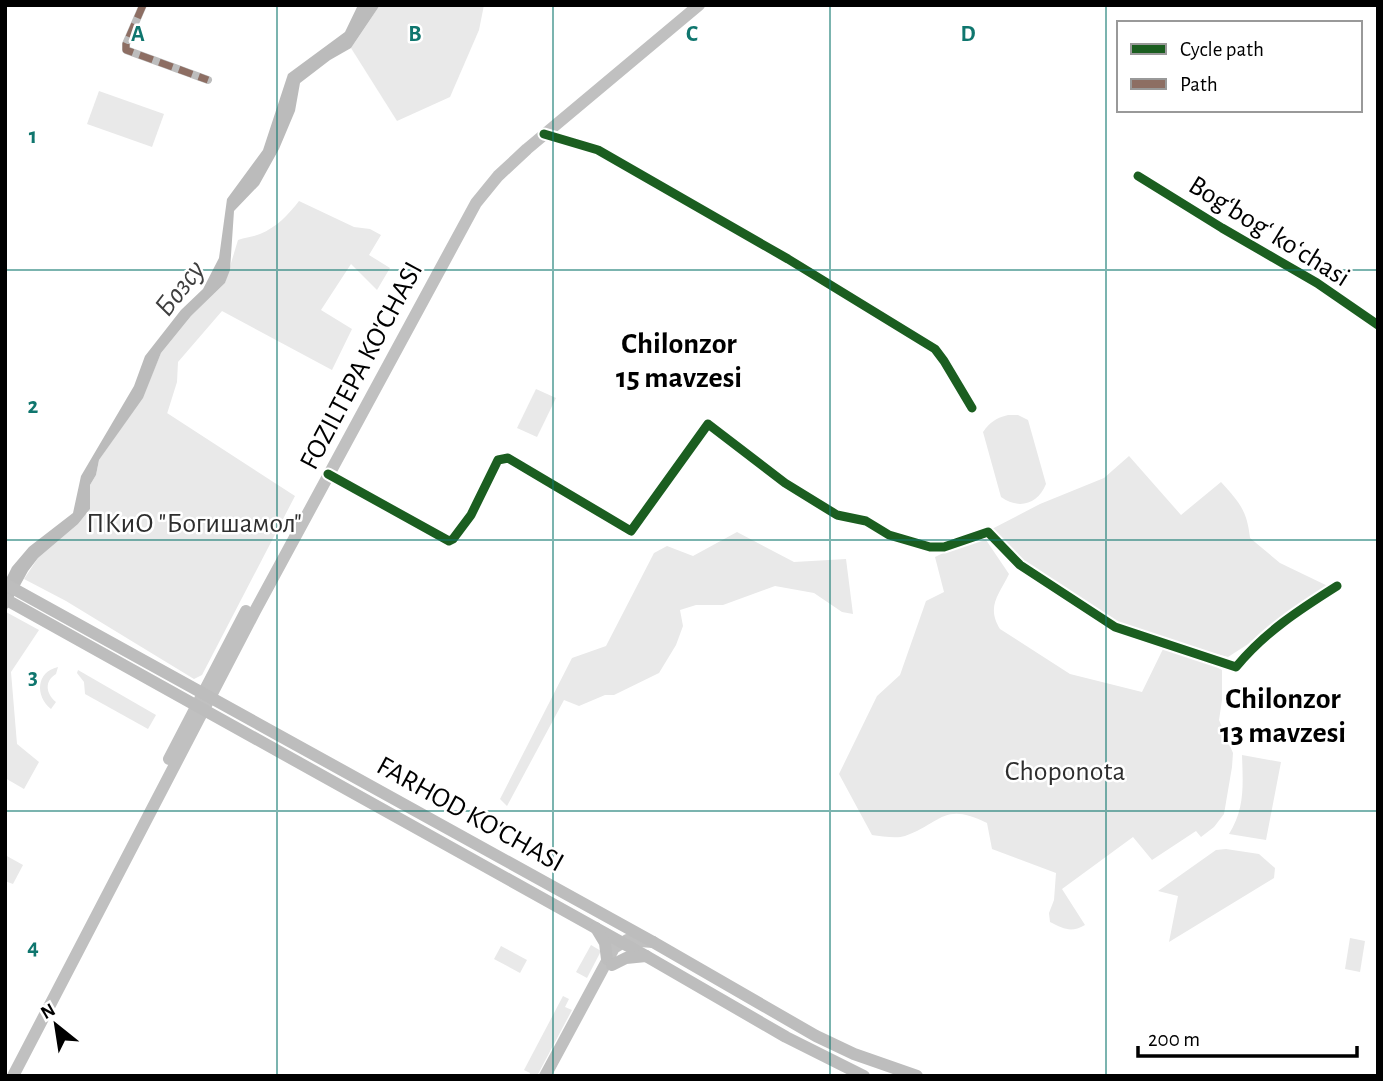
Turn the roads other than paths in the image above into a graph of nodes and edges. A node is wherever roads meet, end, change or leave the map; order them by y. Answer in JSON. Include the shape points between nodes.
{"nodes":[{"id":1,"x":143,"y":5,"type":"edge"},
{"id":2,"x":687,"y":5,"type":"edge"},
{"id":3,"x":699,"y":5,"type":"edge"},
{"id":4,"x":208,"y":80,"type":"dead end"},
{"id":5,"x":542,"y":132,"type":"junction"},
{"id":6,"x":1139,"y":176,"type":"dead end"},
{"id":7,"x":1378,"y":325,"type":"edge"},
{"id":8,"x":972,"y":408,"type":"dead end"},
{"id":9,"x":328,"y":474,"type":"junction"},
{"id":10,"x":5,"y":584,"type":"edge"},
{"id":11,"x":1337,"y":586,"type":"dead end"},
{"id":12,"x":5,"y":599,"type":"edge"},
{"id":13,"x":84,"y":636,"type":"junction"},
{"id":14,"x":203,"y":702,"type":"junction"},
{"id":15,"x":612,"y":919,"type":"junction"},
{"id":16,"x":596,"y":928,"type":"junction"},
{"id":17,"x":621,"y":942,"type":"junction"},
{"id":18,"x":653,"y":943,"type":"junction"},
{"id":19,"x":646,"y":956,"type":"junction"},
{"id":20,"x":609,"y":962,"type":"junction"},
{"id":21,"x":7,"y":1076,"type":"edge"},
{"id":22,"x":13,"y":1076,"type":"edge"},
{"id":23,"x":545,"y":1076,"type":"edge"},
{"id":24,"x":554,"y":1076,"type":"edge"},
{"id":25,"x":864,"y":1076,"type":"edge"},
{"id":26,"x":917,"y":1076,"type":"edge"}],
"edges":[{"from":1,"to":4,"type":"street","via":[[126,50]]},
{"from":2,"to":5,"type":"main road","name":"FOZILTEPA KO'CHASI"},
{"from":3,"to":5,"type":"main road","name":"FOZILTEPA KO'CHASI"},
{"from":5,"to":8,"type":"street","via":[[598,150],[935,349]]},
{"from":5,"to":9,"type":"main road","name":"FOZILTEPA KO'CHASI","via":[[476,203]]},
{"from":5,"to":14,"type":"main road","name":"FOZILTEPA KO'CHASI","via":[[494,173],[470,201]]},
{"from":6,"to":7,"type":"street","name":"Bogʻbogʻ koʻchasi"},
{"from":9,"to":11,"type":"street","via":[[449,541],[471,515],[498,460],[508,458],[631,531],[708,424],[785,484],[838,515],[930,547],[944,547],[988,532],[1020,565],[1115,627],[1236,667],[1266,634]]},
{"from":9,"to":14,"type":"main road","name":"FOZILTEPA KO'CHASI"},
{"from":10,"to":13,"type":"main road","name":"FARHOD KO'CHASI"},
{"from":12,"to":13,"type":"main road","name":"FARHOD KO'CHASI"},
{"from":13,"to":14,"type":"main road","name":"FARHOD KO'CHASI"},
{"from":14,"to":15,"type":"main road","name":"FARHOD KO'CHASI"},
{"from":14,"to":16,"type":"main road","name":"FARHOD KO'CHASI"},
{"from":14,"to":21,"type":"main road","name":"FOZILTEPA KO'CHASI"},
{"from":14,"to":22,"type":"main road","name":"FOZILTEPA KO'CHASI"},
{"from":15,"to":17,"type":"main road"},
{"from":15,"to":18,"type":"main road","name":"FARHOD KO'CHASI"},
{"from":16,"to":17,"type":"main road","name":"FARHOD KO'CHASI"},
{"from":16,"to":20,"type":"main road"},
{"from":17,"to":18,"type":"main road"},
{"from":17,"to":19,"type":"main road","name":"FARHOD KO'CHASI"},
{"from":17,"to":20,"type":"main road"},
{"from":18,"to":26,"type":"main road","name":"FARHOD KO'CHASI","via":[[831,1044]]},
{"from":19,"to":20,"type":"main road"},
{"from":19,"to":25,"type":"main road","name":"FARHOD KO'CHASI"},
{"from":20,"to":23,"type":"main road"},
{"from":20,"to":24,"type":"main road"}]}
